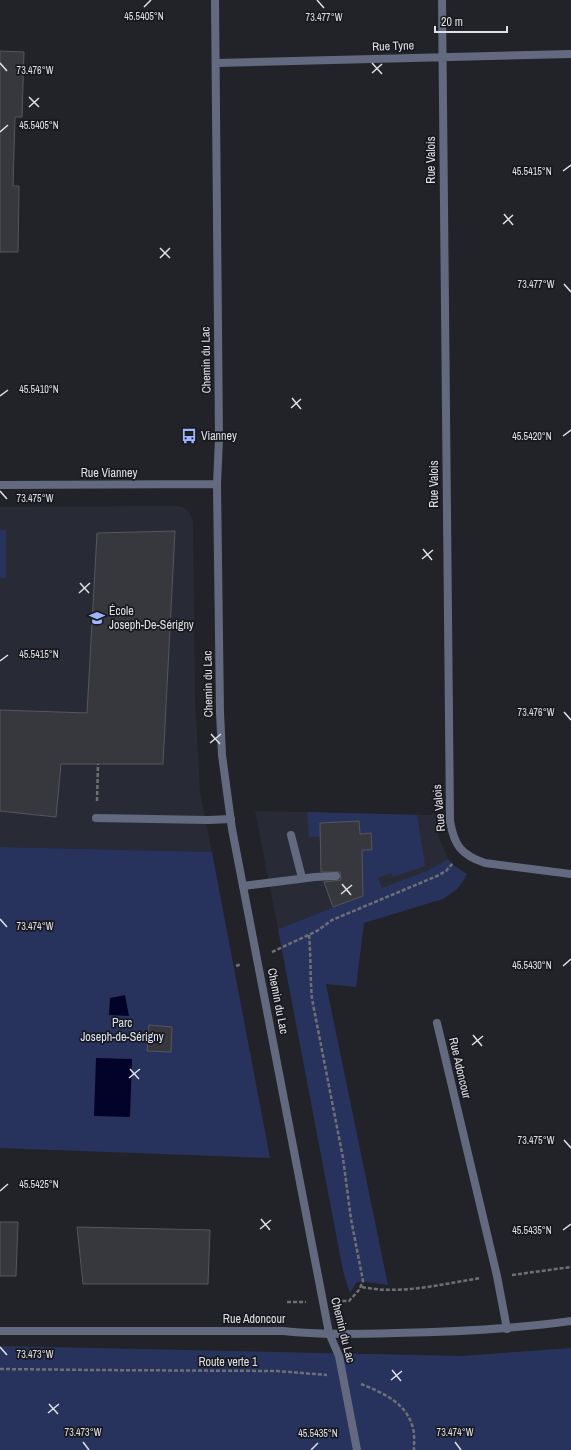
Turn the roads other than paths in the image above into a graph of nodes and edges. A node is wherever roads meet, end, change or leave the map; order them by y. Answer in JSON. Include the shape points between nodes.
{"nodes":[{"id":1,"x":216,"y":0,"type":"edge"},
{"id":2,"x":442,"y":0,"type":"edge"},
{"id":3,"x":571,"y":54,"type":"edge"},
{"id":4,"x":442,"y":57,"type":"junction"},
{"id":5,"x":216,"y":63,"type":"junction"},
{"id":6,"x":217,"y":484,"type":"junction"},
{"id":7,"x":0,"y":485,"type":"edge"},
{"id":8,"x":96,"y":818,"type":"road end"},
{"id":9,"x":230,"y":819,"type":"junction"},
{"id":10,"x":291,"y":835,"type":"dead end"},
{"id":11,"x":571,"y":874,"type":"edge"},
{"id":12,"x":336,"y":876,"type":"dead end"},
{"id":13,"x":302,"y":878,"type":"junction"},
{"id":14,"x":244,"y":886,"type":"junction"},
{"id":15,"x":437,"y":1023,"type":"dead end"},
{"id":16,"x":571,"y":1321,"type":"edge"},
{"id":17,"x":507,"y":1329,"type":"junction"},
{"id":18,"x":0,"y":1331,"type":"edge"},
{"id":19,"x":330,"y":1333,"type":"junction"},
{"id":20,"x":357,"y":1450,"type":"edge"}],
"edges":[{"from":1,"to":5,"type":"street","name":"Chemin du Lac"},
{"from":2,"to":4,"type":"street","name":"Rue Valois"},
{"from":3,"to":4,"type":"street","name":"Rue Tyne"},
{"from":4,"to":5,"type":"street","name":"Rue Tyne"},
{"from":4,"to":11,"type":"street","name":"Rue Valois","via":[[450,821],[455,842],[462,852],[474,860]]},
{"from":5,"to":6,"type":"street","name":"Chemin du Lac","via":[[219,439]]},
{"from":6,"to":7,"type":"street","name":"Rue Vianney"},
{"from":6,"to":9,"type":"street","name":"Chemin du Lac","via":[[220,712],[222,755]]},
{"from":8,"to":9,"type":"street"},
{"from":9,"to":14,"type":"street","name":"Chemin du Lac"},
{"from":10,"to":13,"type":"street"},
{"from":12,"to":13,"type":"street"},
{"from":13,"to":14,"type":"street"},
{"from":14,"to":19,"type":"street","name":"Chemin du Lac"},
{"from":15,"to":17,"type":"street","name":"Rue Adoncour","via":[[497,1276]]},
{"from":16,"to":17,"type":"street","name":"Rue Adoncour"},
{"from":17,"to":19,"type":"street","name":"Rue Adoncour"},
{"from":18,"to":19,"type":"street","name":"Rue Adoncour"},
{"from":19,"to":20,"type":"street","name":"Chemin du Lac","via":[[339,1356]]}]}
